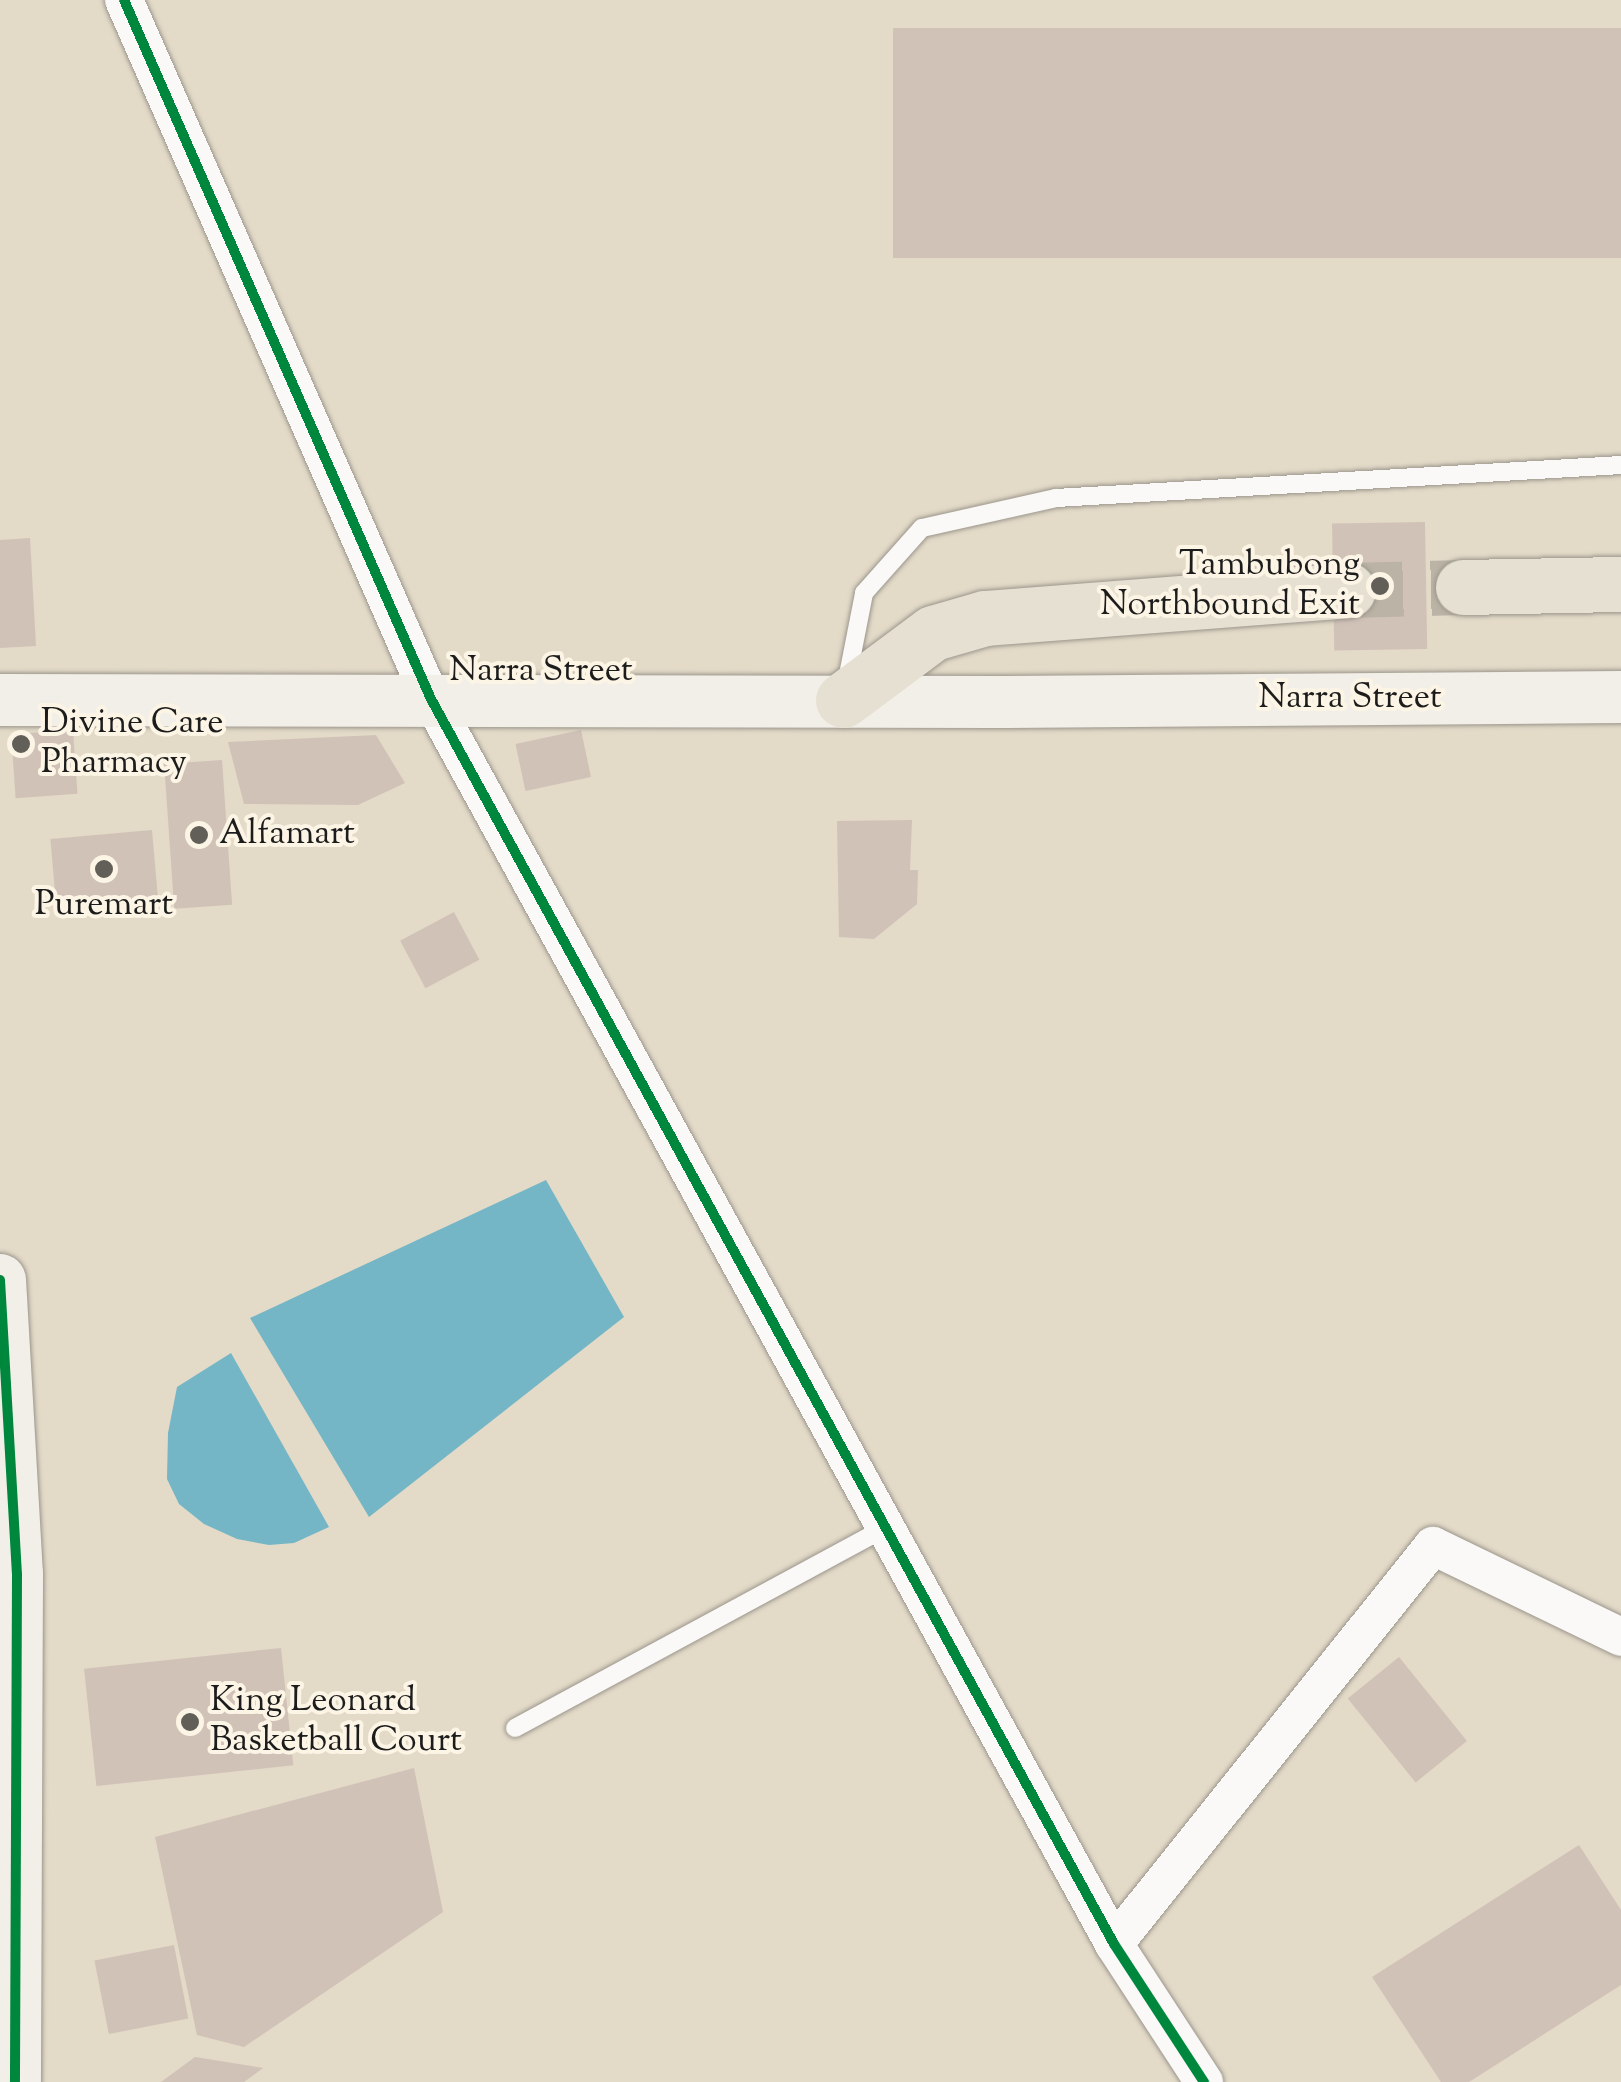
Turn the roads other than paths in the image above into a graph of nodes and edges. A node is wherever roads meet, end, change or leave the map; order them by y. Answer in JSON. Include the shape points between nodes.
{"nodes":[{"id":1,"x":124,"y":0,"type":"edge"},
{"id":2,"x":1621,"y":465,"type":"edge"},
{"id":3,"x":1621,"y":584,"type":"edge"},
{"id":4,"x":1462,"y":587,"type":"tunnel mouth"},
{"id":5,"x":1348,"y":590,"type":"tunnel mouth"},
{"id":6,"x":1621,"y":697,"type":"edge"},
{"id":7,"x":430,"y":699,"type":"junction"},
{"id":8,"x":0,"y":700,"type":"edge"},
{"id":9,"x":842,"y":700,"type":"junction"},
{"id":10,"x":0,"y":1280,"type":"edge"},
{"id":11,"x":885,"y":1528,"type":"junction"},
{"id":12,"x":1616,"y":1630,"type":"edge"},
{"id":13,"x":515,"y":1728,"type":"dead end"},
{"id":14,"x":1114,"y":1944,"type":"junction"},
{"id":15,"x":15,"y":2082,"type":"edge"},
{"id":16,"x":1204,"y":2082,"type":"edge"}],
"edges":[{"from":1,"to":7,"type":"street"},
{"from":2,"to":9,"type":"lane","via":[[1056,498],[922,528],[864,593]]},
{"from":3,"to":4,"type":"highway"},
{"from":5,"to":9,"type":"highway","via":[[986,618],[933,633]]},
{"from":6,"to":9,"type":"main road","name":"Narra Street"},
{"from":7,"to":8,"type":"main road","name":"Narra Street"},
{"from":7,"to":9,"type":"main road","name":"Narra Street"},
{"from":7,"to":11,"type":"street"},
{"from":10,"to":15,"type":"main road","via":[[17,1592]]},
{"from":11,"to":13,"type":"lane"},
{"from":11,"to":14,"type":"street"},
{"from":12,"to":14,"type":"street","via":[[1434,1546]]},
{"from":14,"to":16,"type":"street"}]}
